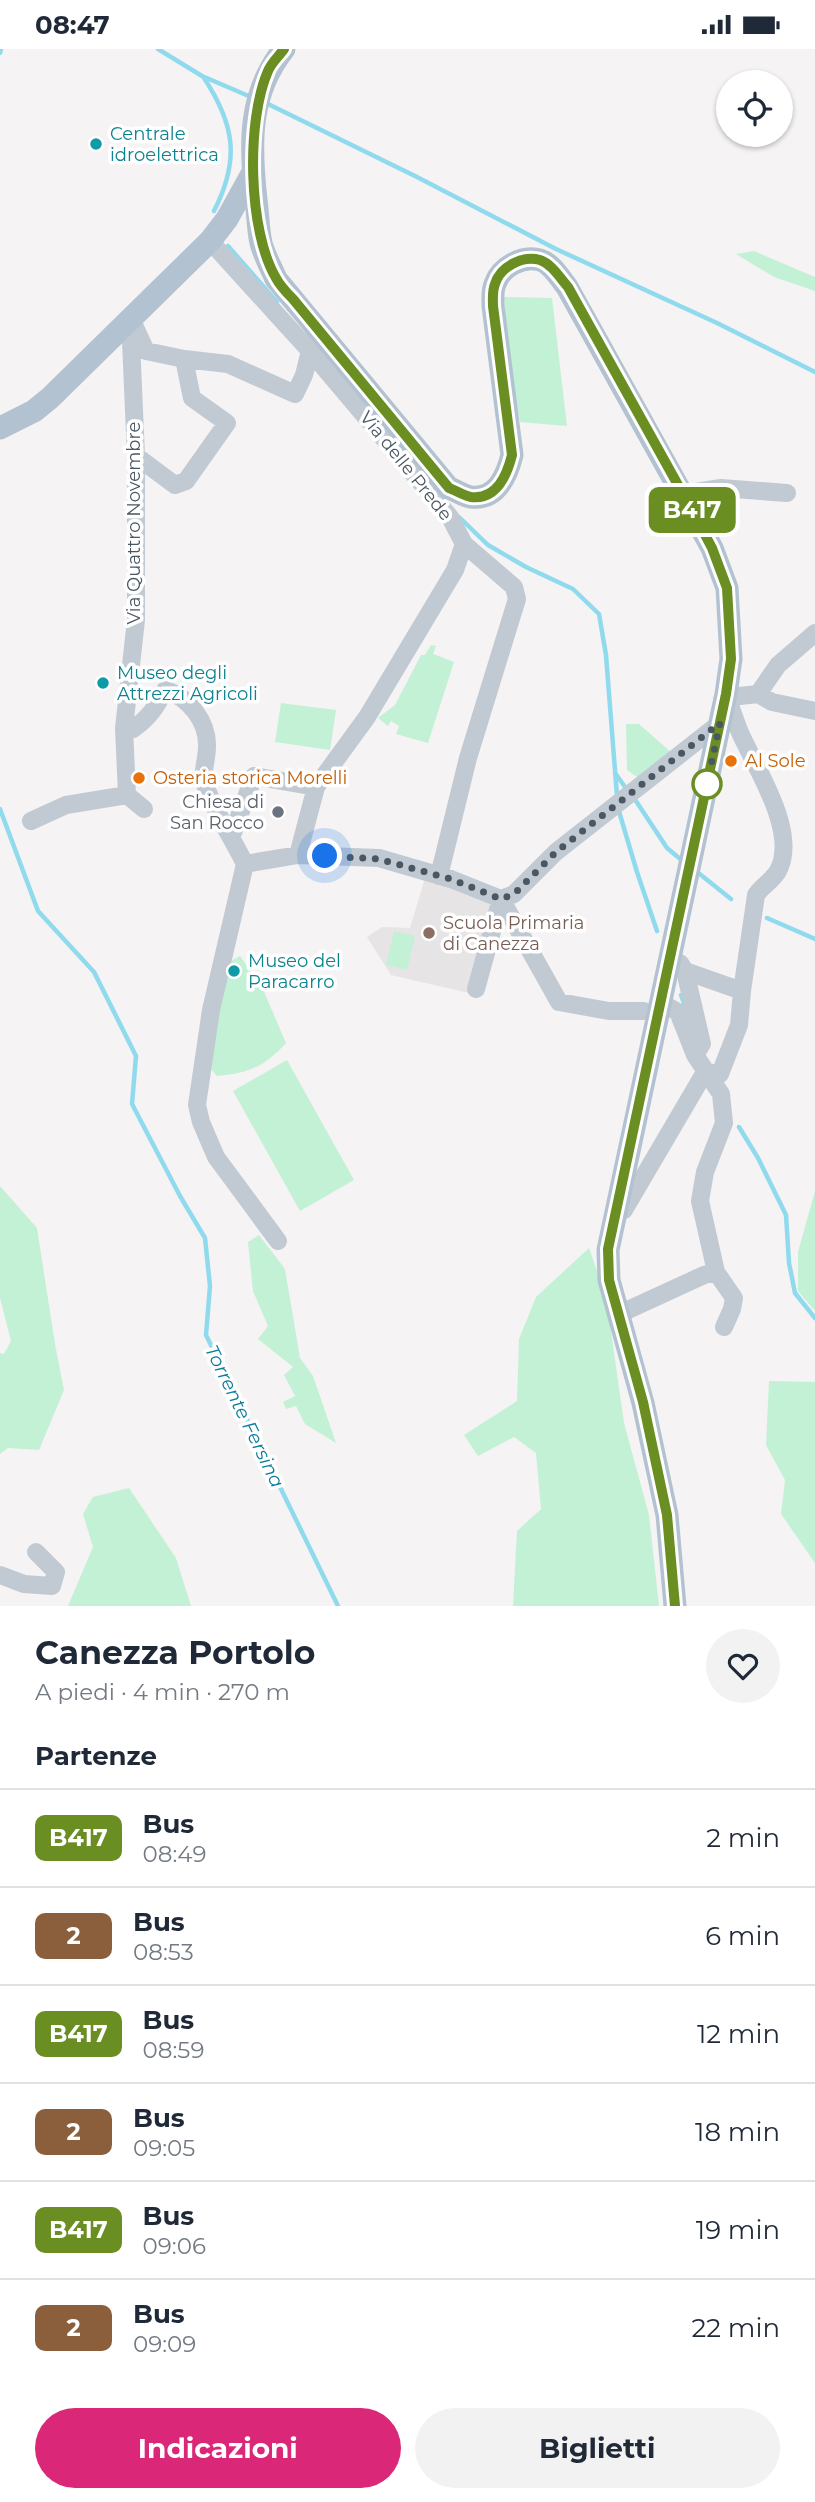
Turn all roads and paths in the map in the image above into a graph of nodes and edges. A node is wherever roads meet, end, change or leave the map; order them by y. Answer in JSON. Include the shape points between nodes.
{"nodes":[{"id":1,"x":284,"y":49,"type":"edge"},
{"id":2,"x":253,"y":172,"type":"junction"},
{"id":3,"x":227,"y":219,"type":"junction"},
{"id":4,"x":259,"y":226,"type":"junction"},
{"id":5,"x":210,"y":241,"type":"junction"},
{"id":6,"x":131,"y":319,"type":"junction"},
{"id":7,"x":310,"y":351,"type":"junction"},
{"id":8,"x":184,"y":359,"type":"junction"},
{"id":9,"x":4,"y":426,"type":"edge"},
{"id":10,"x":136,"y":456,"type":"junction"},
{"id":11,"x":787,"y":493,"type":"dead end"},
{"id":12,"x":683,"y":494,"type":"junction"},
{"id":13,"x":464,"y":544,"type":"junction"},
{"id":14,"x":815,"y":633,"type":"edge"},
{"id":15,"x":726,"y":694,"type":"junction"},
{"id":16,"x":758,"y":694,"type":"junction"},
{"id":17,"x":815,"y":711,"type":"edge"},
{"id":18,"x":720,"y":723,"type":"junction"},
{"id":19,"x":124,"y":728,"type":"junction"},
{"id":20,"x":316,"y":787,"type":"junction"},
{"id":21,"x":127,"y":795,"type":"junction"},
{"id":22,"x":144,"y":809,"type":"dead end"},
{"id":23,"x":31,"y":821,"type":"dead end"},
{"id":24,"x":232,"y":838,"type":"junction"},
{"id":25,"x":298,"y":855,"type":"junction"},
{"id":26,"x":245,"y":864,"type":"junction"},
{"id":27,"x":439,"y":876,"type":"junction"},
{"id":28,"x":501,"y":899,"type":"junction"},
{"id":29,"x":671,"y":949,"type":"junction"},
{"id":30,"x":685,"y":971,"type":"junction"},
{"id":31,"x":476,"y":989,"type":"dead end"},
{"id":32,"x":742,"y":991,"type":"junction"},
{"id":33,"x":669,"y":1007,"type":"dead end"},
{"id":34,"x":645,"y":1011,"type":"dead end"},
{"id":35,"x":695,"y":1055,"type":"junction"},
{"id":36,"x":705,"y":1072,"type":"junction"},
{"id":37,"x":616,"y":1210,"type":"junction"},
{"id":38,"x":278,"y":1241,"type":"dead end"},
{"id":39,"x":716,"y":1272,"type":"junction"},
{"id":40,"x":617,"y":1315,"type":"junction"},
{"id":41,"x":724,"y":1327,"type":"dead end"},
{"id":42,"x":36,"y":1552,"type":"dead end"},
{"id":43,"x":0,"y":1574,"type":"edge"},
{"id":44,"x":675,"y":1606,"type":"edge"}],
"edges":[{"from":1,"to":2,"type":"main road","via":[[269,67],[259,98]]},
{"from":2,"to":3,"type":"main road"},
{"from":2,"to":4,"type":"main road"},
{"from":3,"to":4,"type":"main road"},
{"from":3,"to":5,"type":"main road"},
{"from":4,"to":12,"type":"main road","via":[[261,244],[276,279],[449,488],[471,497],[498,487],[508,474],[512,455],[494,286],[501,272],[514,263],[542,260],[568,287]]},
{"from":5,"to":6,"type":"main road"},
{"from":5,"to":7,"type":"street","name":"Via delle Prede"},
{"from":6,"to":8,"type":"street","via":[[146,351]]},
{"from":6,"to":9,"type":"main road","via":[[50,398]]},
{"from":6,"to":10,"type":"street","name":"Via Quattro Novembre"},
{"from":7,"to":8,"type":"street","via":[[295,394],[228,364]]},
{"from":7,"to":13,"type":"street","name":"Via delle Prede","via":[[450,517]]},
{"from":8,"to":10,"type":"street","via":[[192,398],[227,423],[186,481],[175,485]]},
{"from":10,"to":19,"type":"street","name":"Via Quattro Novembre","via":[[136,620]]},
{"from":11,"to":12,"type":"street","via":[[721,488]]},
{"from":12,"to":15,"type":"main road","via":[[727,588],[731,659]]},
{"from":13,"to":20,"type":"street","via":[[455,571],[368,717]]},
{"from":13,"to":27,"type":"street","via":[[514,587],[517,599],[468,758]]},
{"from":14,"to":16,"type":"street","via":[[778,665]]},
{"from":15,"to":16,"type":"street"},
{"from":15,"to":18,"type":"main road"},
{"from":15,"to":32,"type":"street","via":[[782,826],[778,871],[757,895]]},
{"from":16,"to":17,"type":"street","via":[[772,702]]},
{"from":18,"to":28,"type":"street","via":[[556,852],[514,894]]},
{"from":18,"to":29,"type":"main road"},
{"from":19,"to":21,"type":"street","name":"Via Quattro Novembre"},
{"from":19,"to":24,"type":"street","via":[[133,729],[147,718],[165,690],[189,704],[203,723],[207,745],[204,783]]},
{"from":20,"to":24,"type":"street","via":[[254,776]]},
{"from":20,"to":25,"type":"street"},
{"from":21,"to":22,"type":"street"},
{"from":21,"to":23,"type":"street","via":[[66,805]]},
{"from":24,"to":26,"type":"street"},
{"from":25,"to":26,"type":"street"},
{"from":25,"to":27,"type":"street","via":[[379,859]]},
{"from":26,"to":38,"type":"street","via":[[211,1010],[197,1105],[216,1157]]},
{"from":27,"to":28,"type":"street"},
{"from":28,"to":31,"type":"street"},
{"from":28,"to":34,"type":"street","via":[[559,1002],[609,1011]]},
{"from":29,"to":30,"type":"street"},
{"from":29,"to":37,"type":"main road"},
{"from":30,"to":32,"type":"street"},
{"from":30,"to":35,"type":"street","via":[[702,1044]]},
{"from":32,"to":36,"type":"street","via":[[739,1025],[720,1073]]},
{"from":33,"to":35,"type":"street","via":[[678,1012]]},
{"from":35,"to":36,"type":"street"},
{"from":36,"to":37,"type":"street","via":[[624,1210]]},
{"from":36,"to":39,"type":"street","via":[[721,1094],[723,1123],[699,1201]]},
{"from":37,"to":40,"type":"main road","via":[[608,1249]]},
{"from":39,"to":40,"type":"street"},
{"from":39,"to":41,"type":"street","via":[[734,1298]]},
{"from":40,"to":44,"type":"main road","via":[[643,1402],[667,1515]]},
{"from":42,"to":43,"type":"street","via":[[56,1572],[52,1586],[24,1584]]}]}
